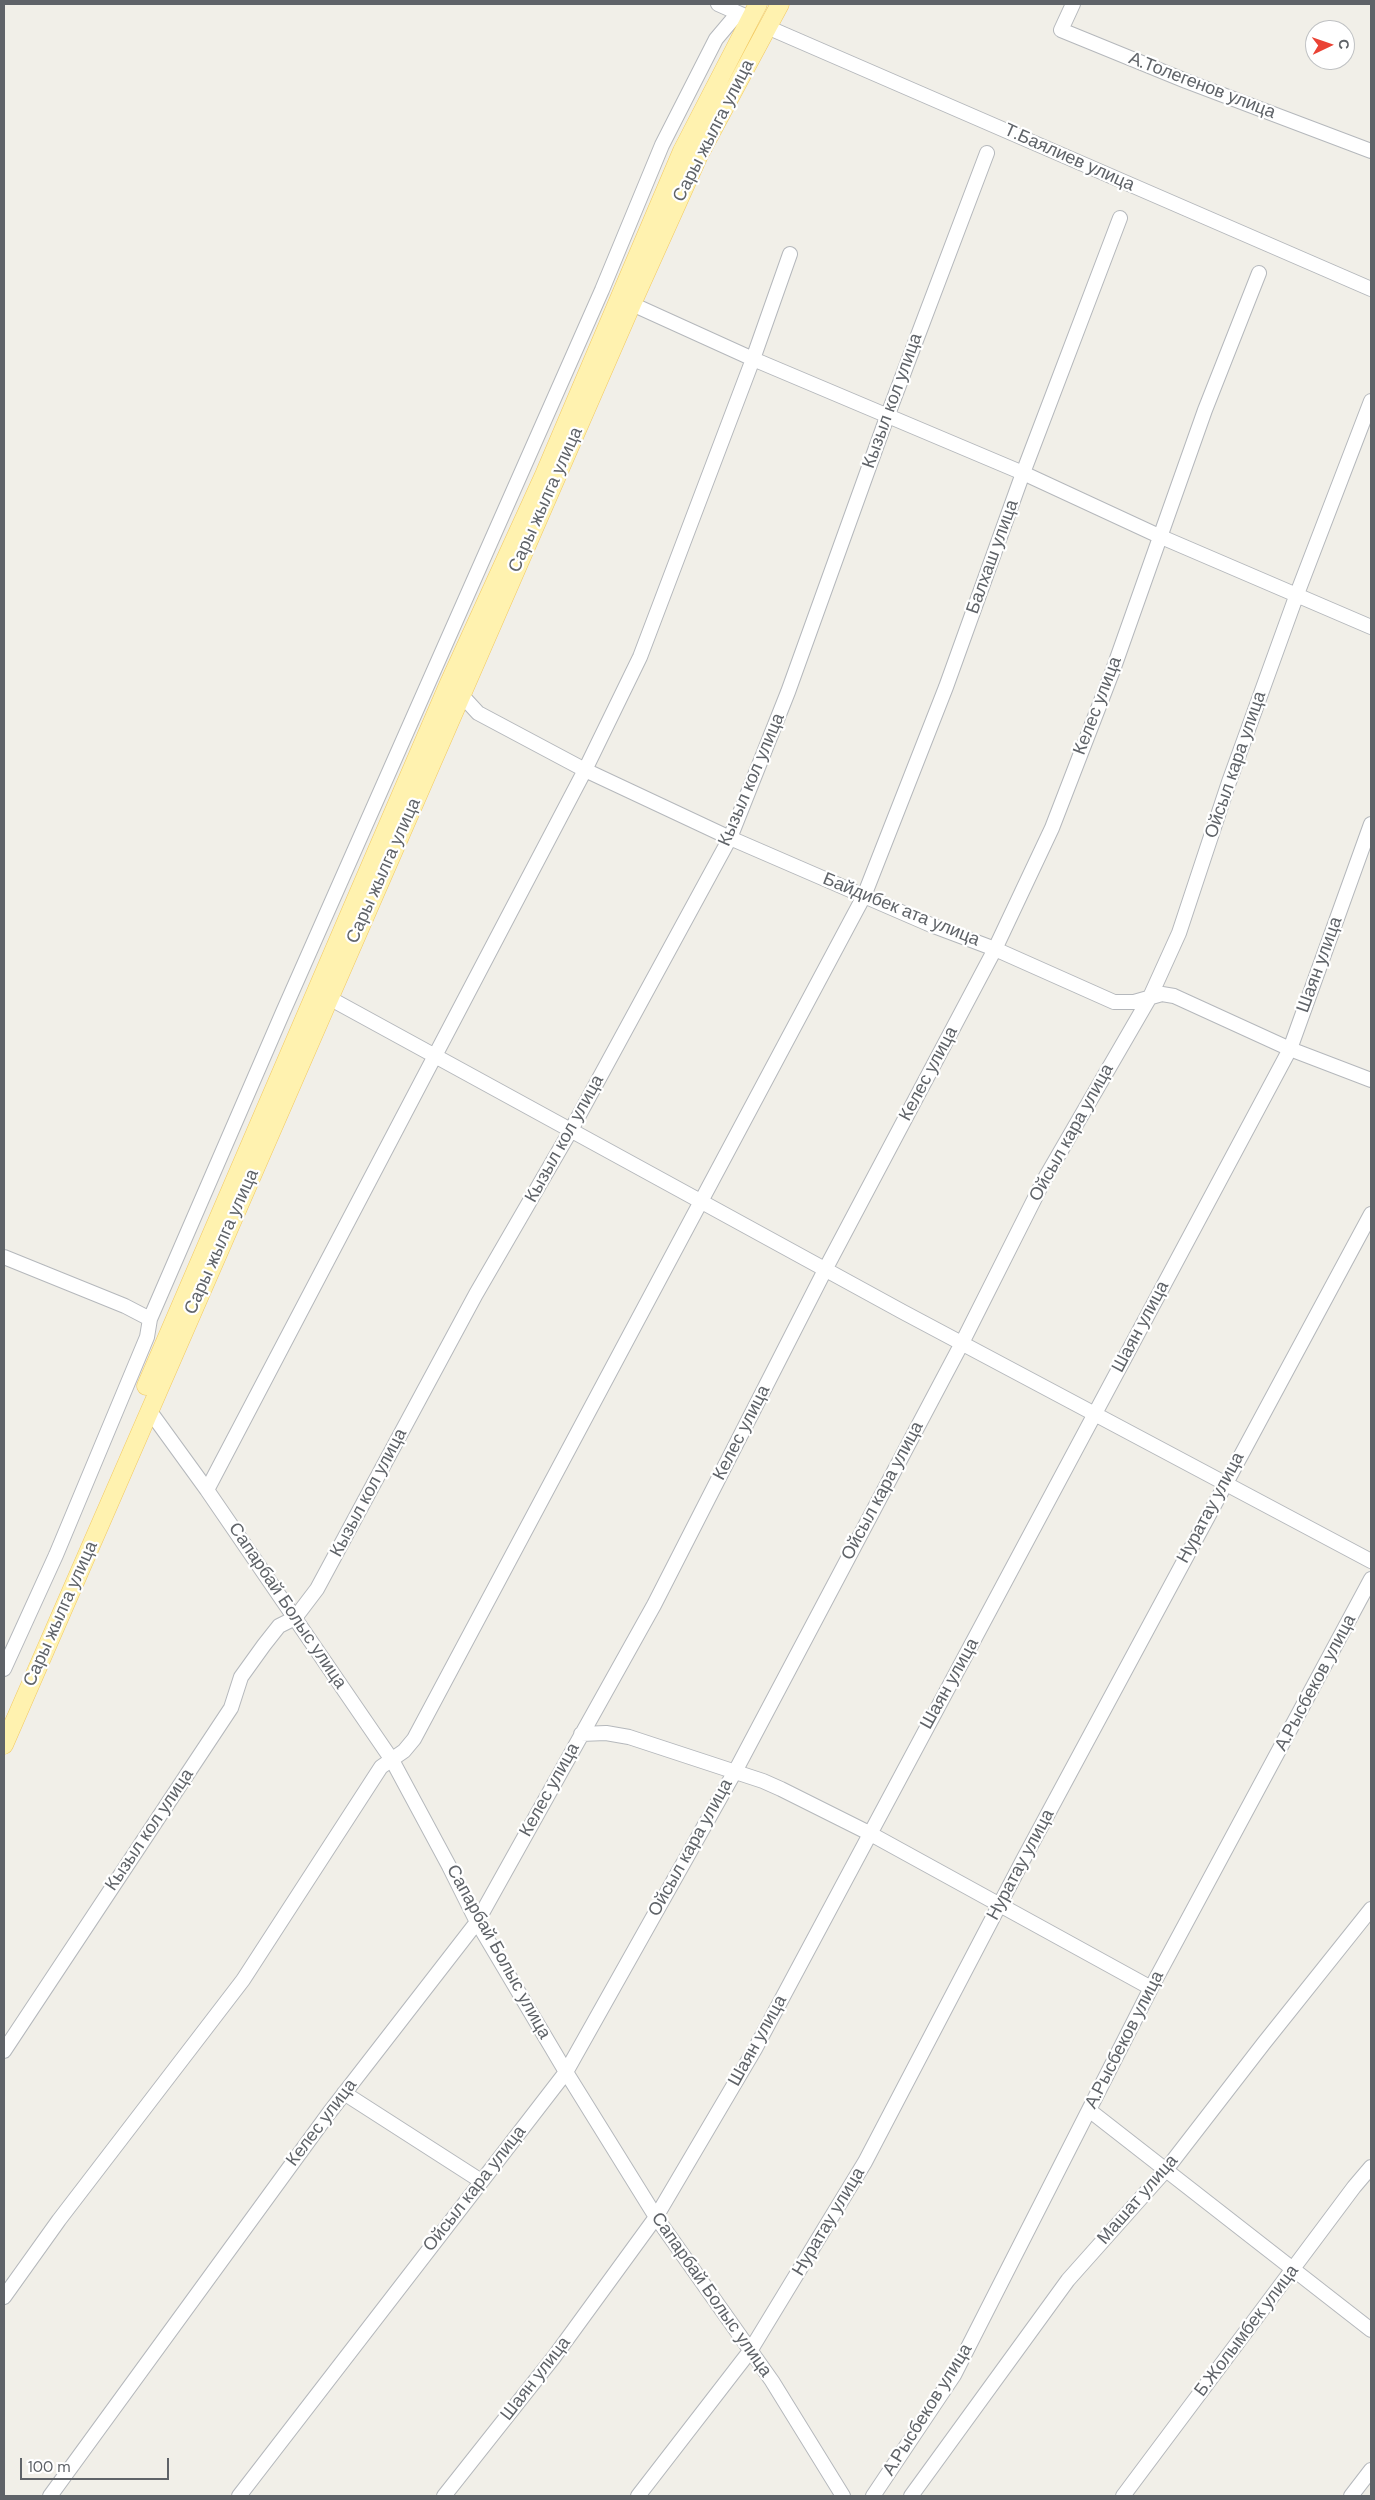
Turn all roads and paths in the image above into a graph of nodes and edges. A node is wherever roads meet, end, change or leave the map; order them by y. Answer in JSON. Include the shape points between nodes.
{"nodes":[{"id":1,"x":718,"y":4,"type":"edge"},
{"id":2,"x":780,"y":4,"type":"edge"},
{"id":3,"x":1073,"y":4,"type":"edge"},
{"id":4,"x":749,"y":12,"type":"edge"},
{"id":5,"x":767,"y":26,"type":"junction"},
{"id":6,"x":1371,"y":151,"type":"edge"},
{"id":7,"x":988,"y":153,"type":"dead end"},
{"id":8,"x":1120,"y":218,"type":"dead end"},
{"id":9,"x":790,"y":254,"type":"dead end"},
{"id":10,"x":1259,"y":274,"type":"dead end"},
{"id":11,"x":1371,"y":289,"type":"edge"},
{"id":12,"x":626,"y":301,"type":"junction"},
{"id":13,"x":753,"y":359,"type":"junction"},
{"id":14,"x":1371,"y":402,"type":"edge"},
{"id":15,"x":887,"y":417,"type":"junction"},
{"id":16,"x":1023,"y":473,"type":"junction"},
{"id":17,"x":1159,"y":536,"type":"junction"},
{"id":18,"x":1297,"y":594,"type":"junction"},
{"id":19,"x":1371,"y":627,"type":"edge"},
{"id":20,"x":456,"y":688,"type":"junction"},
{"id":21,"x":585,"y":770,"type":"junction"},
{"id":22,"x":1371,"y":824,"type":"edge"},
{"id":23,"x":730,"y":838,"type":"junction"},
{"id":24,"x":864,"y":896,"type":"junction"},
{"id":25,"x":996,"y":949,"type":"junction"},
{"id":26,"x":322,"y":994,"type":"junction"},
{"id":27,"x":1150,"y":997,"type":"junction"},
{"id":28,"x":1290,"y":1049,"type":"junction"},
{"id":29,"x":435,"y":1056,"type":"junction"},
{"id":30,"x":1371,"y":1080,"type":"edge"},
{"id":31,"x":571,"y":1130,"type":"junction"},
{"id":32,"x":702,"y":1201,"type":"junction"},
{"id":33,"x":1371,"y":1214,"type":"edge"},
{"id":34,"x":4,"y":1257,"type":"edge"},
{"id":35,"x":826,"y":1268,"type":"junction"},
{"id":36,"x":150,"y":1320,"type":"junction"},
{"id":37,"x":962,"y":1343,"type":"junction"},
{"id":38,"x":149,"y":1410,"type":"junction"},
{"id":39,"x":1094,"y":1414,"type":"junction"},
{"id":40,"x":1225,"y":1482,"type":"junction"},
{"id":41,"x":207,"y":1490,"type":"junction"},
{"id":42,"x":1371,"y":1560,"type":"edge"},
{"id":43,"x":1371,"y":1579,"type":"edge"},
{"id":44,"x":295,"y":1618,"type":"junction"},
{"id":45,"x":4,"y":1669,"type":"edge"},
{"id":46,"x":4,"y":1716,"type":"edge"},
{"id":47,"x":581,"y":1734,"type":"junction"},
{"id":48,"x":4,"y":1745,"type":"edge"},
{"id":49,"x":392,"y":1760,"type":"junction"},
{"id":50,"x":734,"y":1772,"type":"junction"},
{"id":51,"x":869,"y":1833,"type":"junction"},
{"id":52,"x":1000,"y":1904,"type":"junction"},
{"id":53,"x":1371,"y":1909,"type":"edge"},
{"id":54,"x":477,"y":1922,"type":"junction"},
{"id":55,"x":1151,"y":1988,"type":"junction"},
{"id":56,"x":4,"y":2051,"type":"edge"},
{"id":57,"x":566,"y":2072,"type":"junction"},
{"id":58,"x":344,"y":2093,"type":"junction"},
{"id":59,"x":1089,"y":2110,"type":"junction"},
{"id":60,"x":1371,"y":2167,"type":"edge"},
{"id":61,"x":1166,"y":2171,"type":"junction"},
{"id":62,"x":481,"y":2181,"type":"junction"},
{"id":63,"x":656,"y":2217,"type":"junction"},
{"id":64,"x":1292,"y":2270,"type":"junction"},
{"id":65,"x":4,"y":2297,"type":"edge"},
{"id":66,"x":1371,"y":2330,"type":"edge"},
{"id":67,"x":750,"y":2351,"type":"junction"},
{"id":68,"x":1371,"y":2470,"type":"edge"},
{"id":69,"x":50,"y":2496,"type":"edge"},
{"id":70,"x":238,"y":2496,"type":"edge"},
{"id":71,"x":444,"y":2496,"type":"edge"},
{"id":72,"x":638,"y":2496,"type":"edge"},
{"id":73,"x":843,"y":2496,"type":"edge"},
{"id":74,"x":873,"y":2496,"type":"edge"},
{"id":75,"x":910,"y":2496,"type":"edge"},
{"id":76,"x":1123,"y":2496,"type":"edge"},
{"id":77,"x":1351,"y":2496,"type":"edge"}],
"edges":[{"from":1,"to":4,"type":"street"},
{"from":2,"to":5,"type":"main road","name":"Сары жылга улица"},
{"from":3,"to":6,"type":"street","name":"А.Толегенов улица","via":[[1060,30]]},
{"from":4,"to":12,"type":"main road","name":"Сары жылга улица","via":[[682,151]]},
{"from":4,"to":36,"type":"street","via":[[716,39],[662,145],[602,290]]},
{"from":5,"to":11,"type":"street","name":"Т.Баялиев улица"},
{"from":5,"to":12,"type":"main road","name":"Сары жылга улица"},
{"from":7,"to":15,"type":"street","name":"Кызыл кол улица"},
{"from":8,"to":16,"type":"street","name":"Балхаш улица"},
{"from":9,"to":13,"type":"street"},
{"from":10,"to":17,"type":"street","name":"Келес улица"},
{"from":12,"to":13,"type":"street"},
{"from":12,"to":20,"type":"main road","name":"Сары жылга улица"},
{"from":13,"to":15,"type":"street"},
{"from":13,"to":21,"type":"street","via":[[640,657]]},
{"from":14,"to":18,"type":"street","name":"Ойсыл кара улица"},
{"from":15,"to":16,"type":"street"},
{"from":15,"to":23,"type":"street","name":"Кызыл кол улица","via":[[788,692]]},
{"from":16,"to":17,"type":"street"},
{"from":16,"to":24,"type":"street","name":"Балхаш улица","via":[[946,687]]},
{"from":17,"to":18,"type":"street"},
{"from":17,"to":25,"type":"street","name":"Келес улица","via":[[1113,670],[1052,828]]},
{"from":18,"to":19,"type":"street"},
{"from":18,"to":27,"type":"street","name":"Ойсыл кара улица","via":[[1179,933]]},
{"from":20,"to":21,"type":"street","name":"Байдибек ата улица","via":[[478,713]]},
{"from":20,"to":26,"type":"main road","name":"Сары жылга улица"},
{"from":21,"to":23,"type":"street","name":"Байдибек ата улица"},
{"from":21,"to":29,"type":"street"},
{"from":22,"to":28,"type":"street","name":"Шаян улица"},
{"from":23,"to":24,"type":"street","name":"Байдибек ата улица"},
{"from":23,"to":31,"type":"street","name":"Кызыл кол улица"},
{"from":24,"to":25,"type":"street","name":"Байдибек ата улица"},
{"from":24,"to":32,"type":"street","name":"Балхаш улица"},
{"from":25,"to":27,"type":"street","name":"Байдибек ата улица","via":[[1114,1002],[1134,1002]]},
{"from":25,"to":35,"type":"street","name":"Келес улица"},
{"from":26,"to":29,"type":"street"},
{"from":26,"to":38,"type":"main road","name":"Сары жылга улица"},
{"from":26,"to":46,"type":"main road","name":"Сары жылга улица"},
{"from":27,"to":28,"type":"street","name":"Байдибек ата улица","via":[[1174,996]]},
{"from":27,"to":37,"type":"street","name":"Ойсыл кара улица","via":[[1044,1180]]},
{"from":28,"to":30,"type":"street","name":"Байдибек ата улица"},
{"from":28,"to":39,"type":"street","name":"Шаян улица"},
{"from":29,"to":31,"type":"street"},
{"from":29,"to":41,"type":"street"},
{"from":31,"to":32,"type":"street"},
{"from":31,"to":44,"type":"street","name":"Кызыл кол улица","via":[[476,1294],[316,1589]]},
{"from":32,"to":35,"type":"street"},
{"from":32,"to":49,"type":"street","name":"Балхаш улица","via":[[414,1739]]},
{"from":33,"to":40,"type":"street","name":"Нуратау улица"},
{"from":34,"to":36,"type":"street","via":[[125,1306]]},
{"from":35,"to":37,"type":"street"},
{"from":35,"to":47,"type":"street","name":"Келес улица","via":[[654,1605]]},
{"from":36,"to":45,"type":"street","via":[[147,1337]]},
{"from":37,"to":39,"type":"street"},
{"from":37,"to":50,"type":"street","name":"Ойсыл кара улица"},
{"from":38,"to":41,"type":"street","name":"Сапарбай Болыс улица"},
{"from":38,"to":48,"type":"main road","name":"Сары жылга улица"},
{"from":39,"to":40,"type":"street"},
{"from":39,"to":51,"type":"street","name":"Шаян улица"},
{"from":40,"to":42,"type":"street"},
{"from":40,"to":52,"type":"street","name":"Нуратау улица"},
{"from":41,"to":44,"type":"street","name":"Сапарбай Болыс улица"},
{"from":43,"to":55,"type":"street","name":"А.Рысбеков улица"},
{"from":44,"to":49,"type":"street","name":"Сапарбай Болыс улица"},
{"from":44,"to":56,"type":"street","name":"Кызыл кол улица","via":[[279,1626],[241,1677],[231,1708]]},
{"from":47,"to":50,"type":"street","via":[[606,1733],[629,1738]]},
{"from":47,"to":54,"type":"street","name":"Келес улица"},
{"from":49,"to":54,"type":"street","name":"Сапарбай Болыс улица"},
{"from":49,"to":65,"type":"street","name":"Балхаш улица","via":[[382,1767],[243,1980]]},
{"from":50,"to":51,"type":"street","via":[[781,1789]]},
{"from":50,"to":57,"type":"street","name":"Ойсыл кара улица"},
{"from":51,"to":52,"type":"street"},
{"from":51,"to":63,"type":"street","name":"Шаян улица","via":[[755,2049]]},
{"from":52,"to":55,"type":"street"},
{"from":52,"to":67,"type":"street","name":"Нуратау улица","via":[[865,2162]]},
{"from":53,"to":61,"type":"street","name":"Машат улица"},
{"from":54,"to":57,"type":"street","name":"Сапарбай Болыс улица"},
{"from":54,"to":58,"type":"street","name":"Келес улица"},
{"from":55,"to":59,"type":"street","name":"А.Рысбеков улица"},
{"from":57,"to":62,"type":"street","name":"Ойсыл кара улица"},
{"from":57,"to":63,"type":"street","name":"Сапарбай Болыс улица"},
{"from":58,"to":62,"type":"street"},
{"from":58,"to":69,"type":"street","name":"Келес улица"},
{"from":59,"to":61,"type":"street"},
{"from":59,"to":74,"type":"street","name":"А.Рысбеков улица","via":[[954,2375]]},
{"from":60,"to":64,"type":"street","name":"Б.Жолымбек улица"},
{"from":61,"to":64,"type":"street"},
{"from":61,"to":75,"type":"street","name":"Машат улица","via":[[1068,2280]]},
{"from":62,"to":70,"type":"street","name":"Ойсыл кара улица"},
{"from":63,"to":67,"type":"street","name":"Сапарбай Болыс улица"},
{"from":63,"to":71,"type":"street","name":"Шаян улица","via":[[554,2357]]},
{"from":64,"to":66,"type":"street"},
{"from":64,"to":76,"type":"street","name":"Б.Жолымбек улица"},
{"from":67,"to":72,"type":"street","name":"Нуратау улица"},
{"from":67,"to":73,"type":"street","name":"Сапарбай Болыс улица"},
{"from":68,"to":77,"type":"street"}]}
